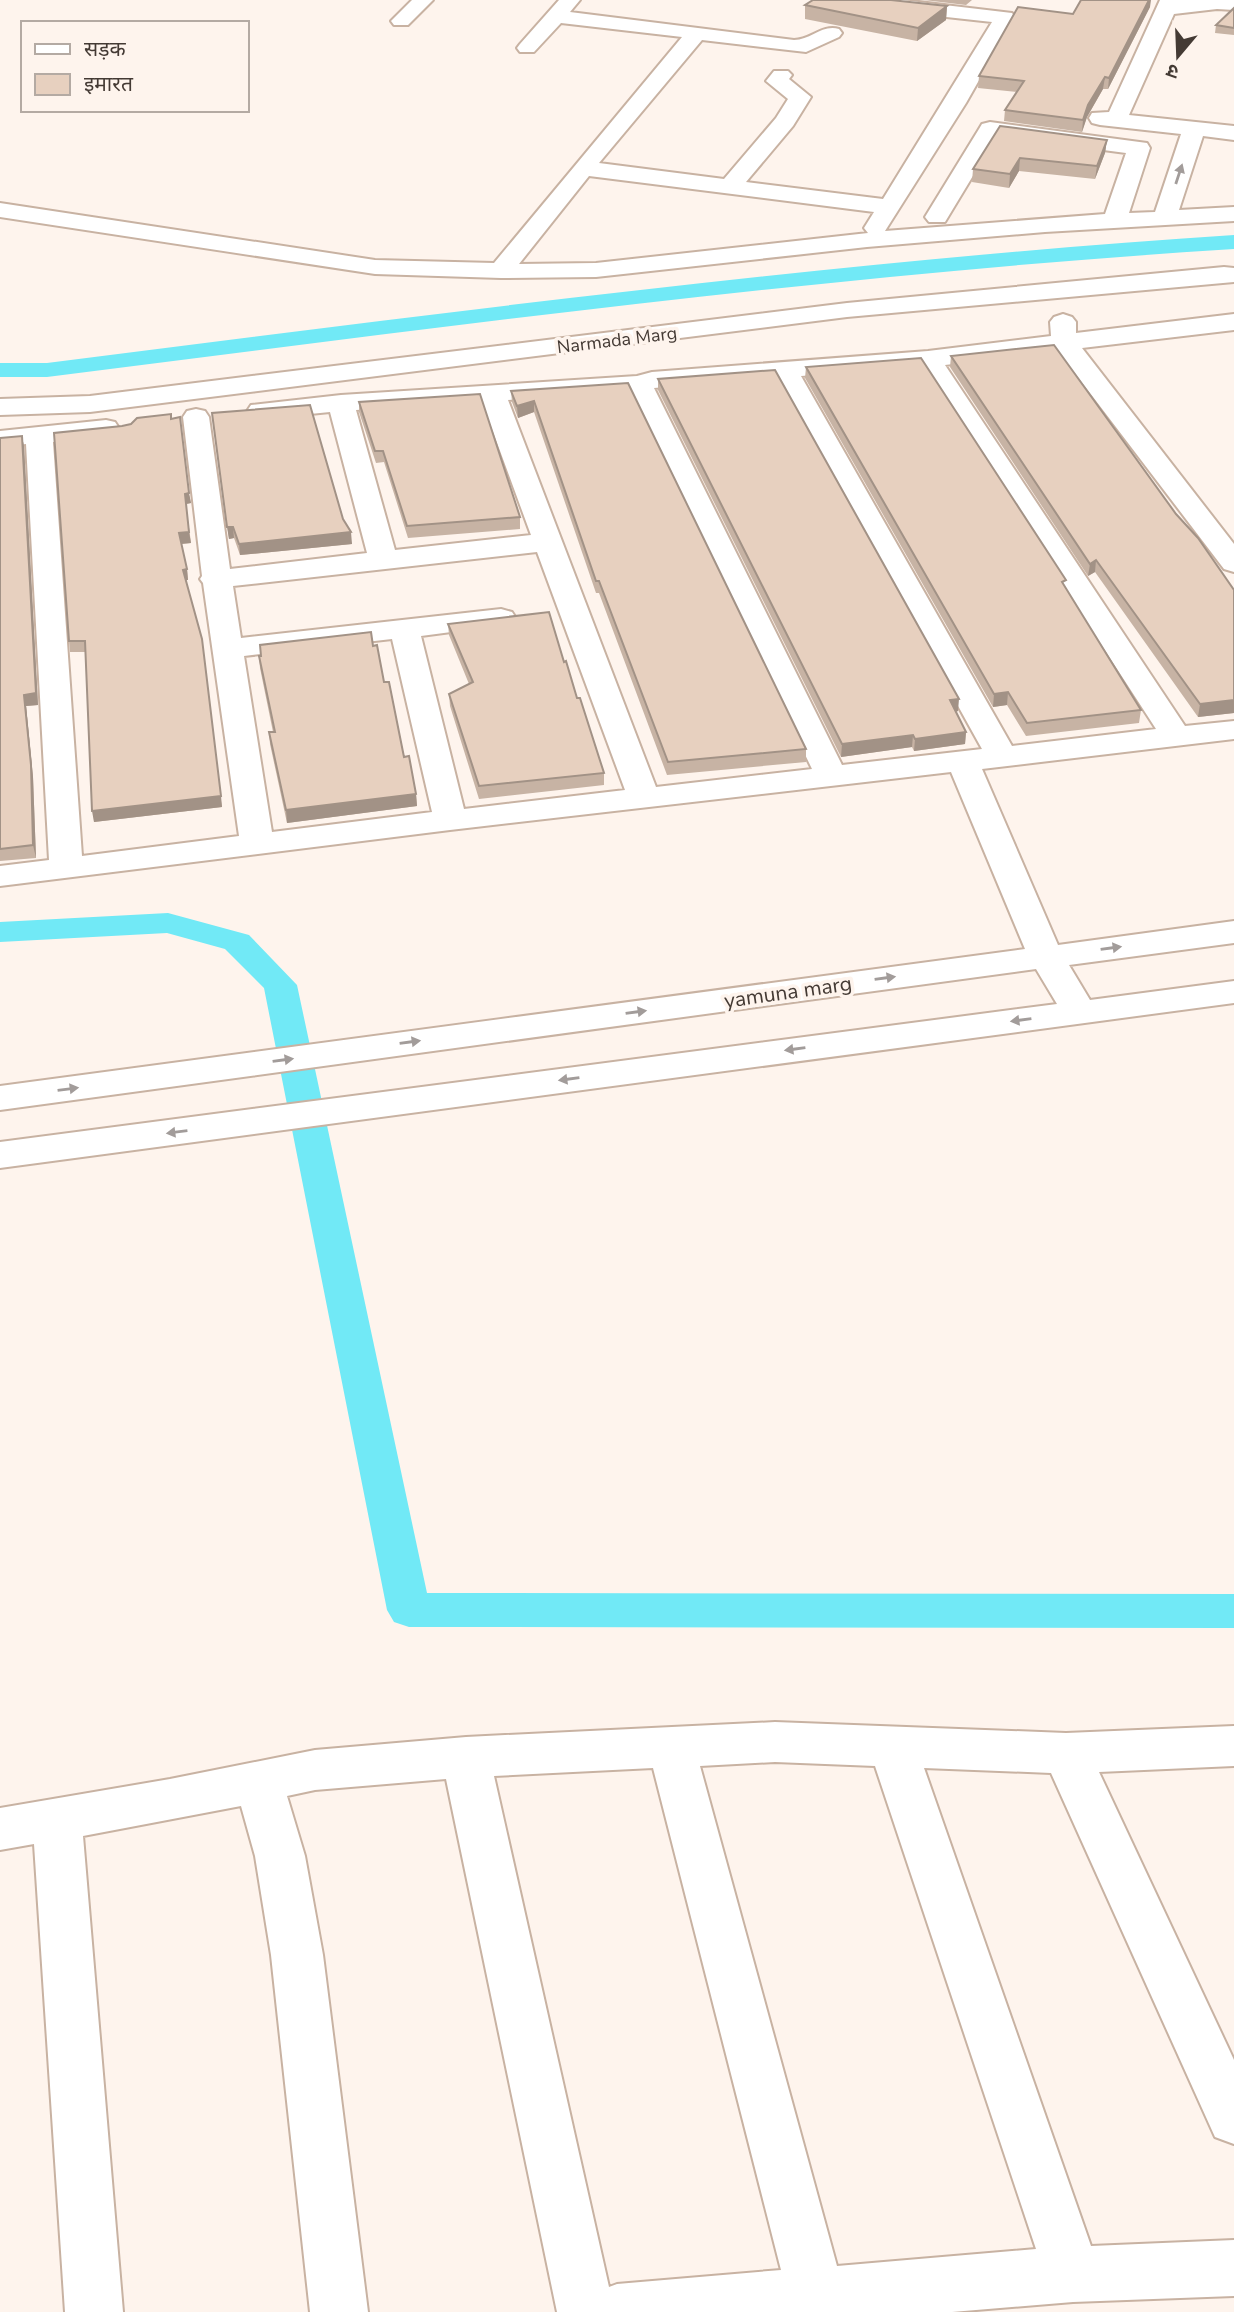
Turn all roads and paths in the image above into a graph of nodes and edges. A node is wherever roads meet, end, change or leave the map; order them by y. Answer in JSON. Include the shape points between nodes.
{"nodes":[{"id":1,"x":423,"y":0,"type":"edge"},
{"id":2,"x":570,"y":0,"type":"edge"},
{"id":3,"x":1017,"y":0,"type":"edge"},
{"id":4,"x":857,"y":1,"type":"edge"},
{"id":5,"x":1168,"y":4,"type":"edge"},
{"id":6,"x":1234,"y":5,"type":"edge"},
{"id":7,"x":555,"y":16,"type":"junction"},
{"id":8,"x":1005,"y":17,"type":"junction"},
{"id":9,"x":401,"y":21,"type":"dead end"},
{"id":10,"x":697,"y":33,"type":"junction"},
{"id":11,"x":832,"y":33,"type":"edge"},
{"id":12,"x":527,"y":48,"type":"dead end"},
{"id":13,"x":781,"y":75,"type":"dead end"},
{"id":14,"x":956,"y":103,"type":"junction"},
{"id":15,"x":982,"y":106,"type":"dead end"},
{"id":16,"x":1076,"y":116,"type":"edge"},
{"id":17,"x":1116,"y":120,"type":"junction"},
{"id":18,"x":1194,"y":129,"type":"junction"},
{"id":19,"x":1227,"y":132,"type":"edge"},
{"id":20,"x":1210,"y":158,"type":"dead end"},
{"id":21,"x":583,"y":168,"type":"junction"},
{"id":22,"x":731,"y":186,"type":"junction"},
{"id":23,"x":1124,"y":195,"type":"junction"},
{"id":24,"x":1096,"y":197,"type":"dead end"},
{"id":25,"x":970,"y":206,"type":"dead end"},
{"id":26,"x":890,"y":207,"type":"junction"},
{"id":27,"x":0,"y":209,"type":"edge"},
{"id":28,"x":1234,"y":214,"type":"edge"},
{"id":29,"x":1165,"y":218,"type":"junction"},
{"id":30,"x":1115,"y":221,"type":"junction"},
{"id":31,"x":867,"y":240,"type":"junction"},
{"id":32,"x":500,"y":271,"type":"junction"},
{"id":33,"x":1231,"y":274,"type":"edge"},
{"id":34,"x":1061,"y":289,"type":"junction"},
{"id":35,"x":1234,"y":322,"type":"edge"},
{"id":36,"x":1064,"y":342,"type":"junction"},
{"id":37,"x":928,"y":359,"type":"junction"},
{"id":38,"x":784,"y":369,"type":"junction"},
{"id":39,"x":639,"y":384,"type":"junction"},
{"id":40,"x":492,"y":393,"type":"junction"},
{"id":41,"x":341,"y":403,"type":"junction"},
{"id":42,"x":0,"y":407,"type":"edge"},
{"id":43,"x":130,"y":425,"type":"edge"},
{"id":44,"x":39,"y":436,"type":"junction"},
{"id":45,"x":0,"y":439,"type":"edge"},
{"id":46,"x":547,"y":542,"type":"junction"},
{"id":47,"x":383,"y":559,"type":"junction"},
{"id":48,"x":1234,"y":563,"type":"edge"},
{"id":49,"x":215,"y":579,"type":"junction"},
{"id":50,"x":548,"y":613,"type":"junction"},
{"id":51,"x":405,"y":630,"type":"junction"},
{"id":52,"x":228,"y":649,"type":"junction"},
{"id":53,"x":1234,"y":730,"type":"edge"},
{"id":54,"x":1177,"y":738,"type":"junction"},
{"id":55,"x":1003,"y":758,"type":"junction"},
{"id":56,"x":963,"y":762,"type":"junction"},
{"id":57,"x":831,"y":775,"type":"junction"},
{"id":58,"x":644,"y":797,"type":"junction"},
{"id":59,"x":450,"y":820,"type":"junction"},
{"id":60,"x":257,"y":845,"type":"junction"},
{"id":61,"x":66,"y":869,"type":"junction"},
{"id":62,"x":0,"y":876,"type":"edge"},
{"id":63,"x":1234,"y":932,"type":"edge"},
{"id":64,"x":1046,"y":957,"type":"junction"},
{"id":65,"x":1234,"y":992,"type":"edge"},
{"id":66,"x":1080,"y":1012,"type":"junction"},
{"id":67,"x":0,"y":1098,"type":"edge"},
{"id":68,"x":0,"y":1155,"type":"edge"},
{"id":69,"x":671,"y":1746,"type":"junction"},
{"id":70,"x":1234,"y":1746,"type":"edge"},
{"id":71,"x":892,"y":1747,"type":"junction"},
{"id":72,"x":1066,"y":1753,"type":"junction"},
{"id":73,"x":466,"y":1757,"type":"junction"},
{"id":74,"x":258,"y":1782,"type":"junction"},
{"id":75,"x":57,"y":1820,"type":"junction"},
{"id":76,"x":0,"y":1829,"type":"edge"},
{"id":77,"x":1234,"y":2119,"type":"edge"},
{"id":78,"x":1234,"y":2268,"type":"edge"},
{"id":79,"x":1073,"y":2274,"type":"junction"},
{"id":80,"x":816,"y":2294,"type":"junction"},
{"id":81,"x":94,"y":2312,"type":"edge"},
{"id":82,"x":339,"y":2312,"type":"edge"},
{"id":83,"x":586,"y":2312,"type":"edge"},
{"id":84,"x":617,"y":2312,"type":"edge"}],
"edges":[{"from":1,"to":9,"type":"street"},
{"from":2,"to":7,"type":"street"},
{"from":3,"to":8,"type":"street"},
{"from":4,"to":8,"type":"street"},
{"from":5,"to":6,"type":"street"},
{"from":5,"to":17,"type":"street"},
{"from":7,"to":10,"type":"street"},
{"from":7,"to":12,"type":"street"},
{"from":8,"to":14,"type":"street"},
{"from":10,"to":11,"type":"street","via":[[794,46]]},
{"from":10,"to":21,"type":"street"},
{"from":13,"to":22,"type":"street","via":[[777,81],[800,97]]},
{"from":14,"to":15,"type":"street"},
{"from":14,"to":26,"type":"street"},
{"from":16,"to":17,"type":"street"},
{"from":17,"to":18,"type":"street"},
{"from":18,"to":19,"type":"street"},
{"from":29,"to":18,"type":"street","one_way":true},
{"from":19,"to":20,"type":"street"},
{"from":21,"to":22,"type":"street"},
{"from":21,"to":32,"type":"street"},
{"from":22,"to":26,"type":"street"},
{"from":23,"to":24,"type":"street"},
{"from":23,"to":25,"type":"street","via":[[1139,148],[990,129],[940,213]]},
{"from":23,"to":30,"type":"street"},
{"from":26,"to":31,"type":"street"},
{"from":27,"to":32,"type":"street","via":[[375,267]]},
{"from":28,"to":29,"type":"street","via":[[1195,207]]},
{"from":29,"to":30,"type":"street"},
{"from":30,"to":31,"type":"street"},
{"from":31,"to":32,"type":"street","via":[[596,271]]},
{"from":33,"to":34,"type":"street","name":"Narmada Marg"},
{"from":34,"to":36,"type":"street"},
{"from":34,"to":42,"type":"street","name":"Narmada Marg","via":[[847,310],[90,404]]},
{"from":35,"to":36,"type":"street"},
{"from":36,"to":37,"type":"street"},
{"from":36,"to":48,"type":"street"},
{"from":37,"to":38,"type":"street"},
{"from":37,"to":54,"type":"street"},
{"from":38,"to":39,"type":"street"},
{"from":38,"to":55,"type":"street"},
{"from":39,"to":40,"type":"street"},
{"from":39,"to":57,"type":"street"},
{"from":40,"to":41,"type":"street"},
{"from":40,"to":46,"type":"street"},
{"from":41,"to":47,"type":"street"},
{"from":41,"to":49,"type":"street","via":[[206,416]]},
{"from":43,"to":44,"type":"street"},
{"from":44,"to":45,"type":"street"},
{"from":44,"to":61,"type":"street"},
{"from":46,"to":47,"type":"street"},
{"from":46,"to":50,"type":"street"},
{"from":47,"to":49,"type":"street"},
{"from":49,"to":52,"type":"street"},
{"from":50,"to":51,"type":"street"},
{"from":50,"to":58,"type":"street"},
{"from":51,"to":52,"type":"street"},
{"from":51,"to":59,"type":"street"},
{"from":52,"to":60,"type":"street"},
{"from":53,"to":54,"type":"street"},
{"from":54,"to":55,"type":"street"},
{"from":55,"to":56,"type":"street"},
{"from":56,"to":57,"type":"street"},
{"from":56,"to":64,"type":"street"},
{"from":57,"to":58,"type":"street"},
{"from":58,"to":59,"type":"street"},
{"from":59,"to":60,"type":"street"},
{"from":60,"to":61,"type":"street"},
{"from":61,"to":62,"type":"street"},
{"from":64,"to":63,"type":"street","name":"yamuna marg","one_way":true},
{"from":64,"to":66,"type":"street"},
{"from":67,"to":64,"type":"street","name":"yamuna marg","one_way":true},
{"from":65,"to":66,"type":"street"},
{"from":66,"to":68,"type":"street","one_way":true},
{"from":69,"to":71,"type":"street","via":[[775,1742]]},
{"from":69,"to":73,"type":"street"},
{"from":69,"to":80,"type":"street"},
{"from":70,"to":72,"type":"street"},
{"from":71,"to":72,"type":"street"},
{"from":71,"to":79,"type":"street"},
{"from":72,"to":77,"type":"street"},
{"from":73,"to":74,"type":"street","via":[[315,1770]]},
{"from":73,"to":83,"type":"street"},
{"from":74,"to":75,"type":"street"},
{"from":74,"to":82,"type":"street","via":[[280,1856],[297,1955]]},
{"from":75,"to":76,"type":"street"},
{"from":75,"to":81,"type":"street"},
{"from":78,"to":79,"type":"street"},
{"from":79,"to":80,"type":"street"},
{"from":80,"to":84,"type":"street"}]}
